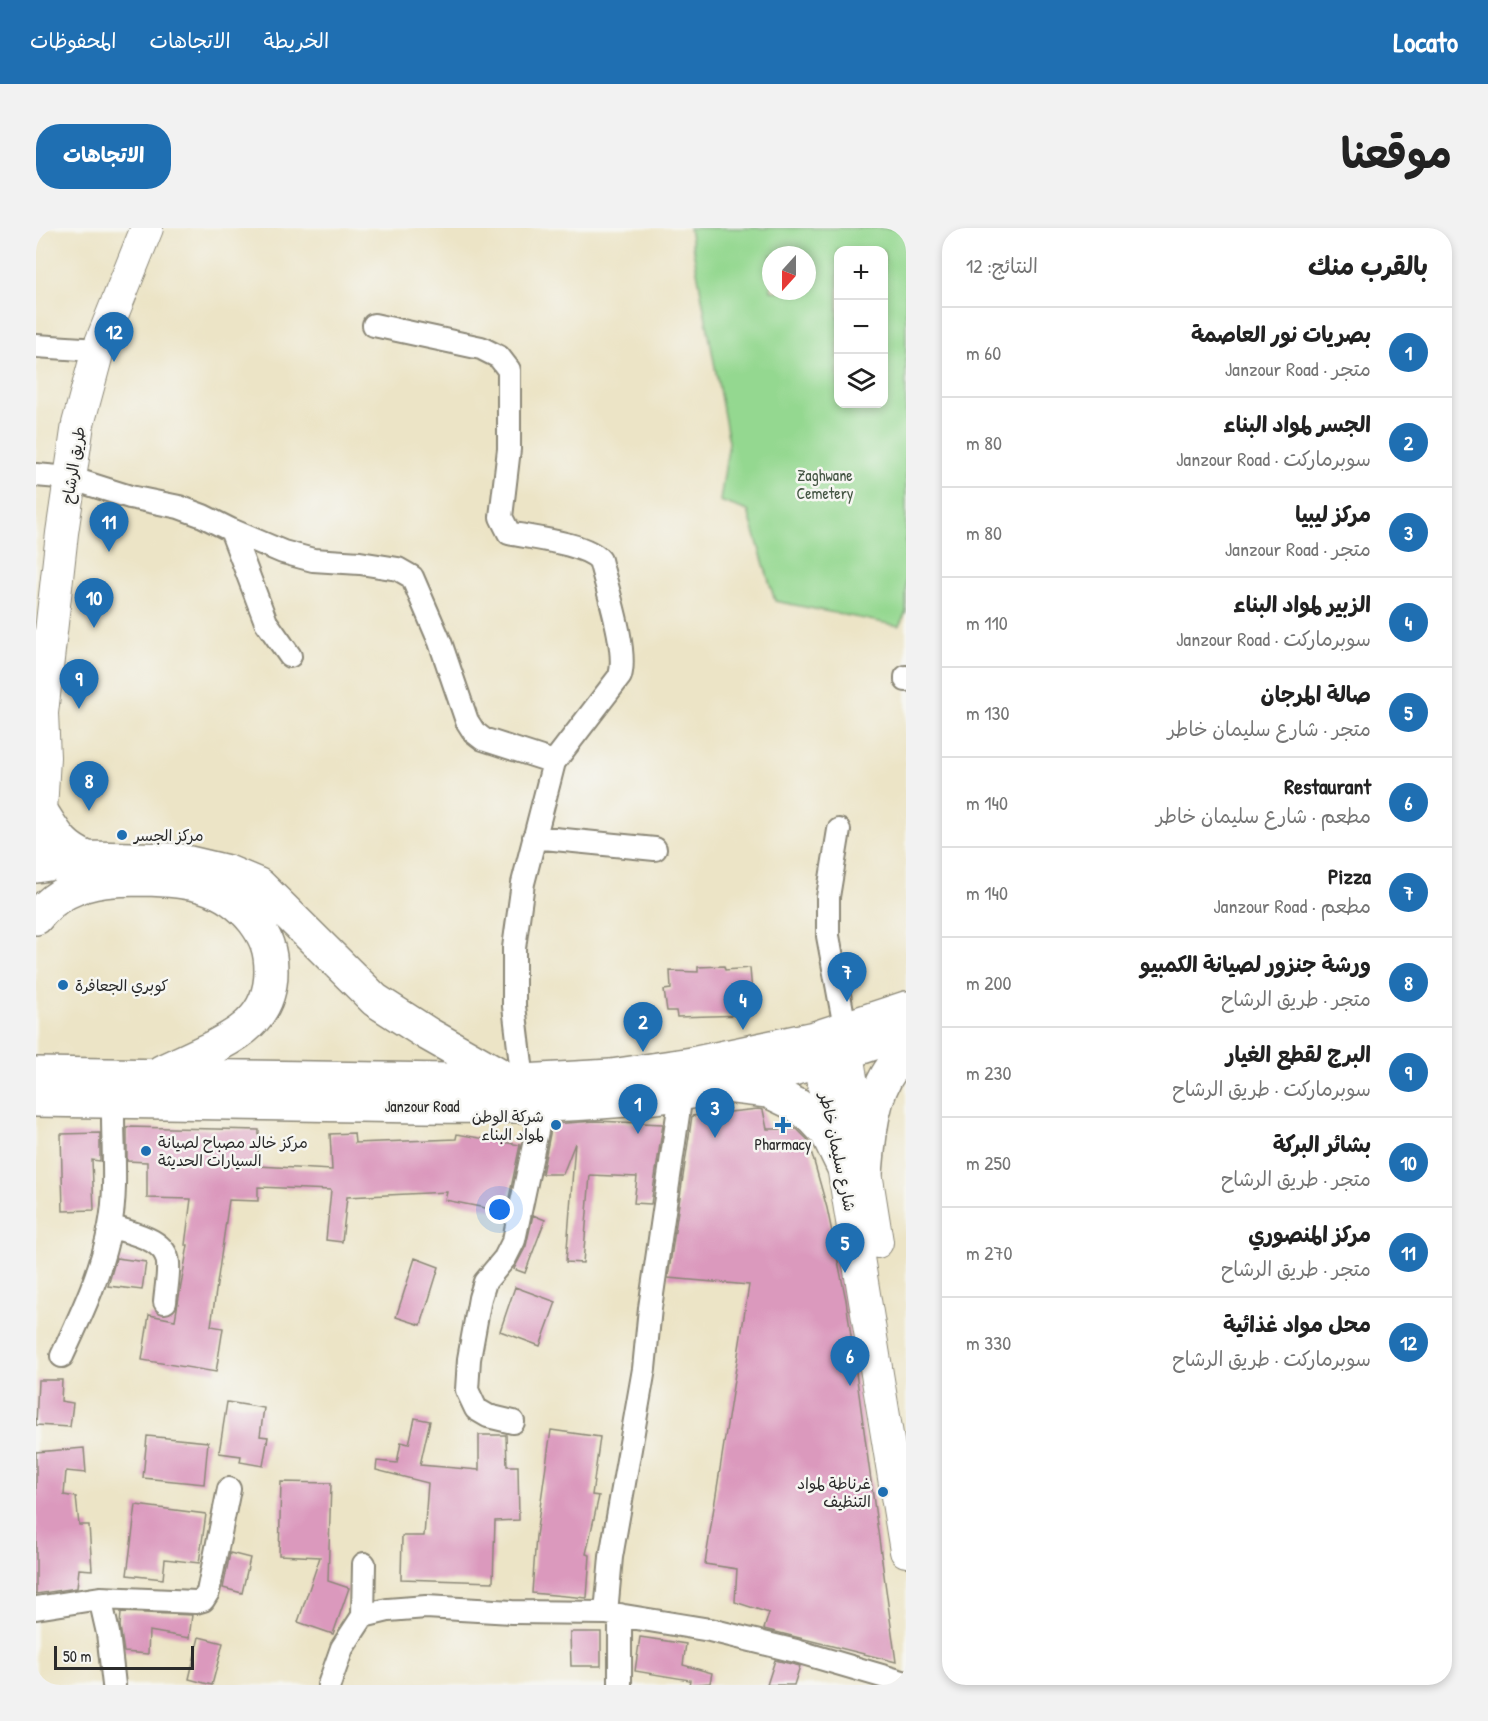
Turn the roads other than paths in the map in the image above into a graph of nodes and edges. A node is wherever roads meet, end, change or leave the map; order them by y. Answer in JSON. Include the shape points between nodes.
{"nodes":[{"id":1,"x":147,"y":228,"type":"edge"},
{"id":2,"x":374,"y":325,"type":"dead end"},
{"id":3,"x":36,"y":346,"type":"edge"},
{"id":4,"x":98,"y":350,"type":"junction"},
{"id":5,"x":36,"y":475,"type":"edge"},
{"id":6,"x":70,"y":478,"type":"junction"},
{"id":7,"x":231,"y":530,"type":"junction"},
{"id":8,"x":290,"y":656,"type":"dead end"},
{"id":9,"x":39,"y":719,"type":"edge"},
{"id":10,"x":554,"y":762,"type":"junction"},
{"id":11,"x":39,"y":826,"type":"edge"},
{"id":12,"x":839,"y":830,"type":"dead end"},
{"id":13,"x":534,"y":837,"type":"junction"},
{"id":14,"x":655,"y":849,"type":"dead end"},
{"id":15,"x":87,"y":858,"type":"junction"},
{"id":16,"x":36,"y":866,"type":"edge"},
{"id":17,"x":36,"y":918,"type":"edge"},
{"id":18,"x":906,"y":1008,"type":"edge"},
{"id":19,"x":906,"y":1032,"type":"edge"},
{"id":20,"x":831,"y":1045,"type":"junction"},
{"id":21,"x":906,"y":1055,"type":"edge"},
{"id":22,"x":36,"y":1074,"type":"edge"},
{"id":23,"x":155,"y":1075,"type":"junction"},
{"id":24,"x":516,"y":1080,"type":"junction"},
{"id":25,"x":723,"y":1086,"type":"junction"},
{"id":26,"x":361,"y":1092,"type":"junction"},
{"id":27,"x":681,"y":1094,"type":"junction"},
{"id":28,"x":474,"y":1107,"type":"junction"},
{"id":29,"x":542,"y":1107,"type":"junction"},
{"id":30,"x":37,"y":1114,"type":"edge"},
{"id":31,"x":113,"y":1116,"type":"junction"},
{"id":32,"x":855,"y":1170,"type":"junction"},
{"id":33,"x":110,"y":1226,"type":"junction"},
{"id":34,"x":165,"y":1302,"type":"dead end"},
{"id":35,"x":62,"y":1356,"type":"dead end"},
{"id":36,"x":906,"y":1417,"type":"edge"},
{"id":37,"x":513,"y":1422,"type":"dead end"},
{"id":38,"x":229,"y":1490,"type":"dead end"},
{"id":39,"x":906,"y":1551,"type":"edge"},
{"id":40,"x":364,"y":1564,"type":"dead end"},
{"id":41,"x":100,"y":1598,"type":"junction"},
{"id":42,"x":36,"y":1608,"type":"edge"},
{"id":43,"x":613,"y":1614,"type":"junction"},
{"id":44,"x":363,"y":1616,"type":"junction"},
{"id":45,"x":906,"y":1683,"type":"edge"},
{"id":46,"x":114,"y":1685,"type":"edge"},
{"id":47,"x":329,"y":1685,"type":"edge"},
{"id":48,"x":620,"y":1685,"type":"edge"}],
"edges":[{"from":1,"to":4,"type":"main road","name":"طريق الرشاح"},
{"from":2,"to":10,"type":"street","via":[[481,348],[499,357],[509,370],[509,449],[501,517],[504,527],[509,533],[589,552],[600,560],[624,665],[614,685]]},
{"from":3,"to":4,"type":"street"},
{"from":4,"to":6,"type":"main road","name":"طريق الرشاح","via":[[78,424]]},
{"from":5,"to":6,"type":"street"},
{"from":6,"to":7,"type":"street","via":[[179,507]]},
{"from":6,"to":9,"type":"main road","name":"طريق الرشاح"},
{"from":7,"to":8,"type":"street","via":[[266,622]]},
{"from":7,"to":10,"type":"street","via":[[313,560],[398,569],[412,578],[474,732],[483,739]]},
{"from":9,"to":11,"type":"main road","name":"طريق الرشاح","via":[[44,757]]},
{"from":10,"to":13,"type":"street"},
{"from":11,"to":15,"type":"main road"},
{"from":12,"to":20,"type":"street","via":[[828,897],[828,936],[836,986]]},
{"from":13,"to":14,"type":"street"},
{"from":13,"to":24,"type":"street","via":[[514,948]]},
{"from":15,"to":16,"type":"main road"},
{"from":15,"to":24,"type":"main road","via":[[177,860],[228,872],[259,885],[375,1000],[428,1034]]},
{"from":17,"to":23,"type":"main road","via":[[50,902],[94,882],[162,880],[206,886],[226,895],[242,906],[265,936],[271,985],[262,1010],[234,1034]]},
{"from":18,"to":20,"type":"main road","name":"Janzour Road"},
{"from":19,"to":20,"type":"main road","name":"Janzour Road"},
{"from":20,"to":24,"type":"main road","name":"Janzour Road","via":[[611,1076]]},
{"from":20,"to":25,"type":"main road","name":"Janzour Road"},
{"from":20,"to":32,"type":"main road","name":"شارع سليمان خاطر"},
{"from":21,"to":32,"type":"main road","via":[[892,1068],[883,1085]]},
{"from":22,"to":23,"type":"main road","name":"Janzour Road"},
{"from":23,"to":26,"type":"main road","name":"Janzour Road"},
{"from":24,"to":26,"type":"main road","name":"Janzour Road"},
{"from":25,"to":27,"type":"main road","name":"Janzour Road"},
{"from":25,"to":32,"type":"main road","via":[[768,1091],[796,1105],[813,1118]]},
{"from":26,"to":28,"type":"main road","name":"Janzour Road"},
{"from":26,"to":30,"type":"main road","name":"Janzour Road"},
{"from":27,"to":29,"type":"main road","name":"Janzour Road"},
{"from":27,"to":43,"type":"street","via":[[644,1369],[610,1557]]},
{"from":28,"to":29,"type":"main road","name":"Janzour Road"},
{"from":28,"to":31,"type":"main road","via":[[373,1116]]},
{"from":29,"to":37,"type":"street","via":[[514,1240],[480,1298],[467,1390],[476,1409]]},
{"from":30,"to":31,"type":"main road"},
{"from":31,"to":33,"type":"street"},
{"from":32,"to":36,"type":"main road","name":"شارع سليمان خاطر"},
{"from":32,"to":39,"type":"main road","name":"شارع سليمان خاطر"},
{"from":33,"to":34,"type":"street","via":[[154,1241],[165,1251]]},
{"from":33,"to":35,"type":"street","via":[[82,1312]]},
{"from":38,"to":41,"type":"street","via":[[208,1592],[203,1600]]},
{"from":40,"to":44,"type":"street"},
{"from":41,"to":42,"type":"street"},
{"from":41,"to":46,"type":"street"},
{"from":43,"to":44,"type":"street","via":[[426,1607]]},
{"from":43,"to":45,"type":"street","via":[[710,1630]]},
{"from":43,"to":48,"type":"street"},
{"from":44,"to":47,"type":"street","via":[[342,1648]]}]}
